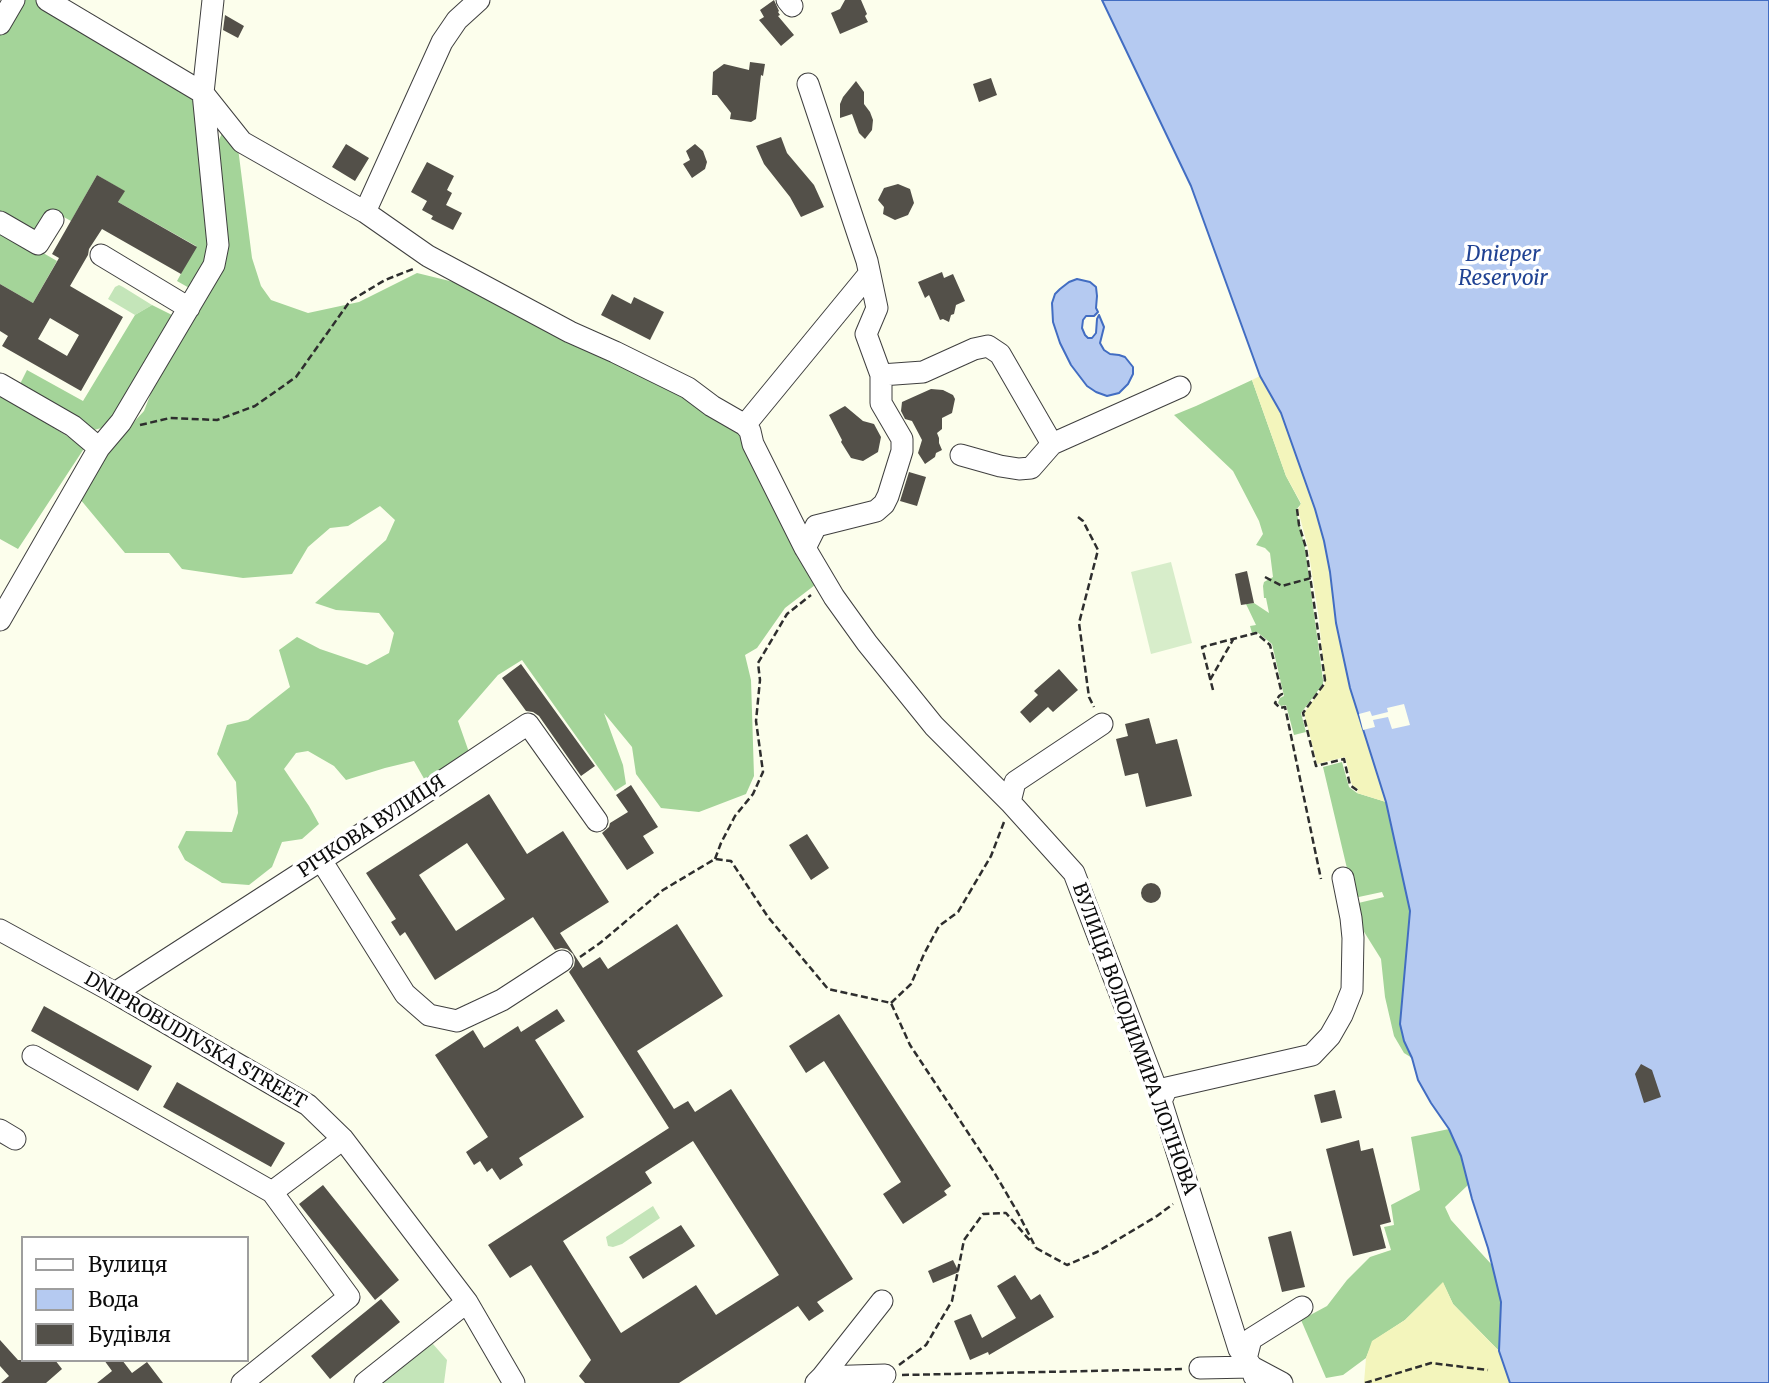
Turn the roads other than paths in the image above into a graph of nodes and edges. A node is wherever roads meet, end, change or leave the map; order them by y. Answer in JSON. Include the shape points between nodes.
{"nodes":[{"id":1,"x":14,"y":0,"type":"edge"},
{"id":2,"x":47,"y":0,"type":"edge"},
{"id":3,"x":213,"y":0,"type":"edge"},
{"id":4,"x":479,"y":0,"type":"edge"},
{"id":5,"x":0,"y":24,"type":"edge"},
{"id":6,"x":808,"y":84,"type":"dead end"},
{"id":7,"x":203,"y":93,"type":"junction"},
{"id":8,"x":365,"y":212,"type":"junction"},
{"id":9,"x":53,"y":220,"type":"dead end"},
{"id":10,"x":0,"y":222,"type":"edge"},
{"id":11,"x":100,"y":256,"type":"dead end"},
{"id":12,"x":869,"y":274,"type":"junction"},
{"id":13,"x":189,"y":308,"type":"junction"},
{"id":14,"x":881,"y":375,"type":"junction"},
{"id":15,"x":0,"y":384,"type":"edge"},
{"id":16,"x":1180,"y":387,"type":"dead end"},
{"id":17,"x":745,"y":425,"type":"junction"},
{"id":18,"x":1052,"y":444,"type":"junction"},
{"id":19,"x":99,"y":447,"type":"junction"},
{"id":20,"x":961,"y":456,"type":"dead end"},
{"id":21,"x":805,"y":548,"type":"junction"},
{"id":22,"x":0,"y":620,"type":"edge"},
{"id":23,"x":1102,"y":724,"type":"road end"},
{"id":24,"x":1010,"y":802,"type":"junction"},
{"id":25,"x":597,"y":821,"type":"dead end"},
{"id":26,"x":321,"y":860,"type":"junction"},
{"id":27,"x":1343,"y":878,"type":"dead end"},
{"id":28,"x":0,"y":930,"type":"edge"},
{"id":29,"x":569,"y":960,"type":"road end"},
{"id":30,"x":115,"y":993,"type":"junction"},
{"id":31,"x":33,"y":1056,"type":"dead end"},
{"id":32,"x":1161,"y":1101,"type":"junction"},
{"id":33,"x":343,"y":1139,"type":"junction"},
{"id":34,"x":272,"y":1192,"type":"junction"},
{"id":35,"x":882,"y":1301,"type":"dead end"},
{"id":36,"x":467,"y":1302,"type":"junction"},
{"id":37,"x":1302,"y":1307,"type":"dead end"},
{"id":38,"x":1200,"y":1368,"type":"road end"},
{"id":39,"x":1251,"y":1370,"type":"edge"},
{"id":40,"x":885,"y":1375,"type":"road end"},
{"id":41,"x":819,"y":1380,"type":"edge"},
{"id":42,"x":242,"y":1383,"type":"edge"},
{"id":43,"x":365,"y":1383,"type":"edge"},
{"id":44,"x":514,"y":1383,"type":"edge"},
{"id":45,"x":1282,"y":1383,"type":"edge"}],
"edges":[{"from":1,"to":5,"type":"street"},
{"from":2,"to":7,"type":"street"},
{"from":3,"to":7,"type":"street"},
{"from":4,"to":8,"type":"street","via":[[442,42]]},
{"from":6,"to":12,"type":"street"},
{"from":7,"to":8,"type":"street","via":[[242,142]]},
{"from":7,"to":13,"type":"street","via":[[218,245],[214,265]]},
{"from":8,"to":17,"type":"street","via":[[428,256],[688,388]]},
{"from":9,"to":10,"type":"street","via":[[38,244]]},
{"from":11,"to":13,"type":"street"},
{"from":12,"to":14,"type":"street","via":[[877,308],[866,334]]},
{"from":12,"to":17,"type":"street"},
{"from":13,"to":19,"type":"street","via":[[121,422]]},
{"from":14,"to":18,"type":"street","via":[[923,372],[988,346],[1000,354]]},
{"from":14,"to":21,"type":"street","via":[[881,403],[902,439],[888,496],[876,511],[816,526]]},
{"from":15,"to":19,"type":"street","via":[[73,426]]},
{"from":16,"to":18,"type":"street"},
{"from":17,"to":21,"type":"street","name":"ВУЛИЦЯ ВОЛОДИМИРА ЛОГІНОВА"},
{"from":18,"to":20,"type":"street","via":[[1031,468]]},
{"from":19,"to":22,"type":"street"},
{"from":21,"to":24,"type":"street","name":"ВУЛИЦЯ ВОЛОДИМИРА ЛОГІНОВА","via":[[867,643],[934,726]]},
{"from":23,"to":24,"type":"street","via":[[1015,782]]},
{"from":24,"to":32,"type":"street","name":"ВУЛИЦЯ ВОЛОДИМИРА ЛОГІНОВА","via":[[1074,873]]},
{"from":25,"to":26,"type":"street","name":"РІЧКОВА ВУЛИЦЯ","via":[[528,724]]},
{"from":26,"to":29,"type":"street","via":[[405,995],[429,1015],[457,1021]]},
{"from":26,"to":30,"type":"street","name":"РІЧКОВА ВУЛИЦЯ"},
{"from":27,"to":32,"type":"street","via":[[1353,938],[1352,990],[1330,1036],[1312,1055],[1167,1088]]},
{"from":28,"to":30,"type":"street","name":"DNIPROBUDIVSKA STREET"},
{"from":30,"to":33,"type":"street","name":"DNIPROBUDIVSKA STREET","via":[[308,1105]]},
{"from":31,"to":34,"type":"street"},
{"from":32,"to":39,"type":"street","name":"ВУЛИЦЯ ВОЛОДИМИРА ЛОГІНОВА","via":[[1239,1349]]},
{"from":33,"to":34,"type":"street"},
{"from":33,"to":36,"type":"street","name":"DNIPROBUDIVSKA STREET"},
{"from":34,"to":42,"type":"street","via":[[349,1297]]},
{"from":35,"to":41,"type":"street"},
{"from":36,"to":43,"type":"street"},
{"from":36,"to":44,"type":"street","name":"DNIPROBUDIVSKA STREET"},
{"from":37,"to":39,"type":"street","via":[[1251,1339]]},
{"from":38,"to":39,"type":"street"},
{"from":39,"to":45,"type":"street"},
{"from":40,"to":41,"type":"street"}]}
